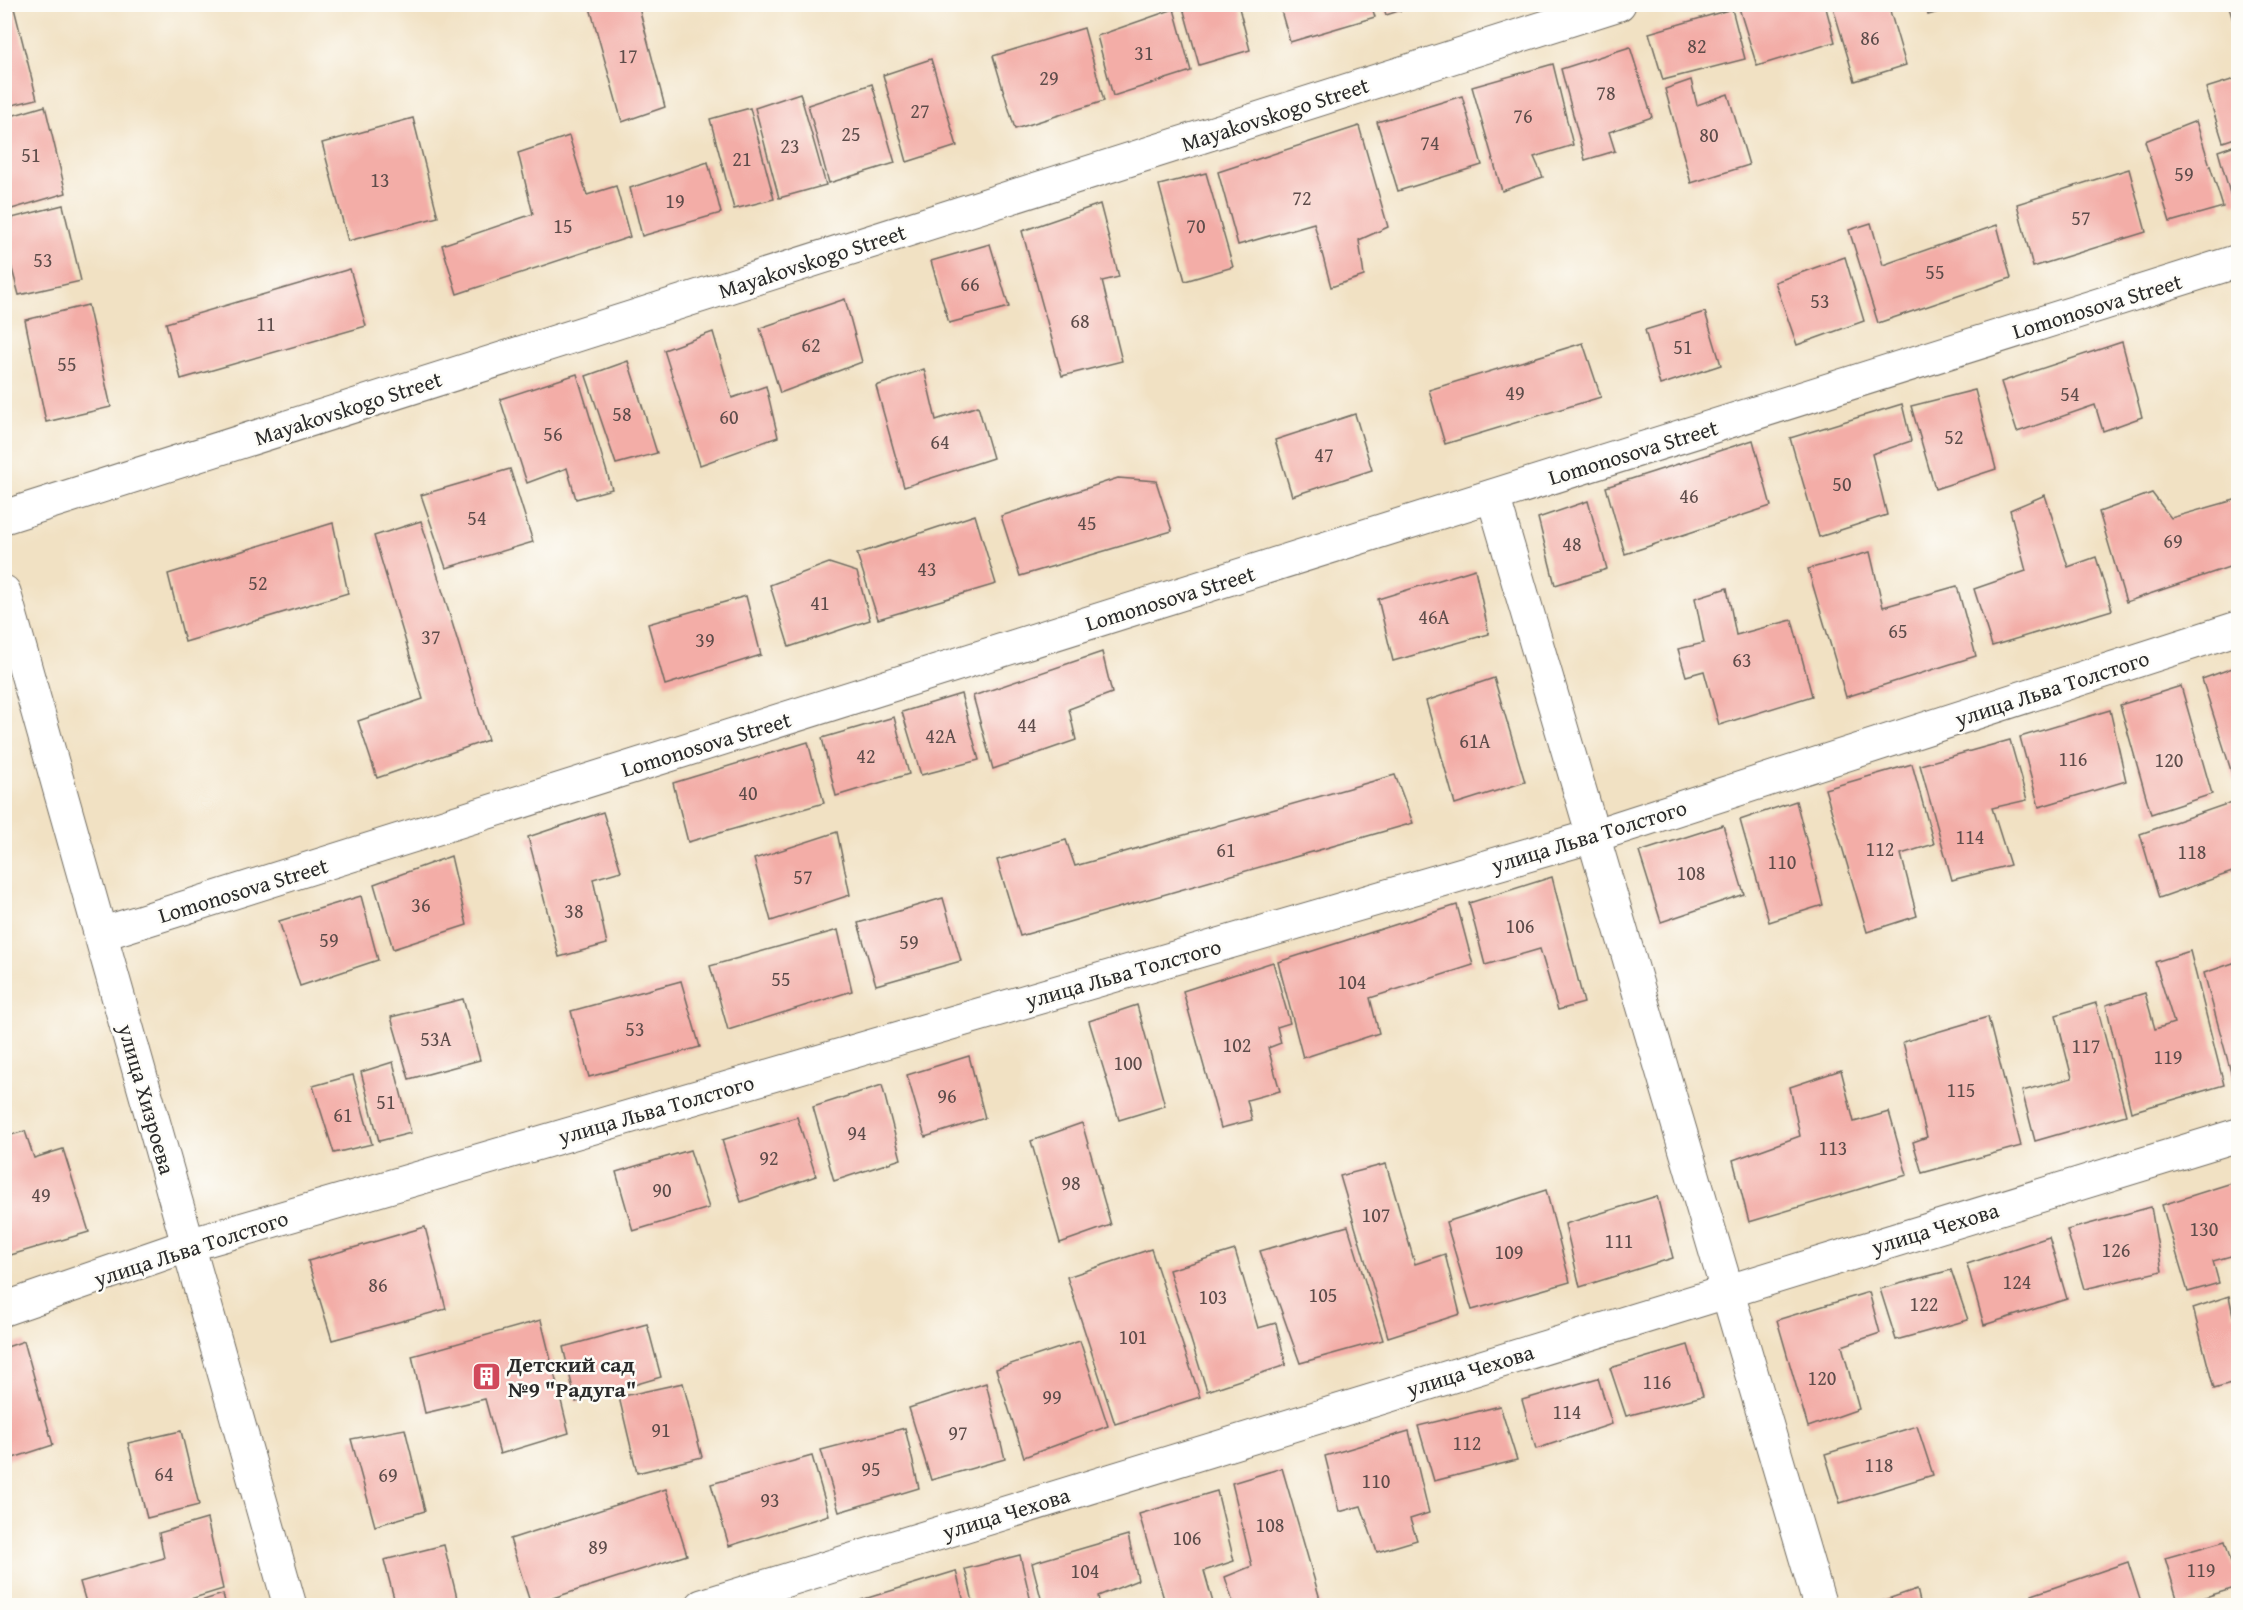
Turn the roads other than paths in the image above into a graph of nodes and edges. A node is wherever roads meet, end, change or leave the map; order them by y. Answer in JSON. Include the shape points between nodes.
{"nodes":[{"id":1,"x":1619,"y":4,"type":"edge"},
{"id":2,"x":2238,"y":261,"type":"edge"},
{"id":3,"x":1493,"y":496,"type":"junction"},
{"id":4,"x":4,"y":517,"type":"edge"},
{"id":5,"x":4,"y":592,"type":"edge"},
{"id":6,"x":2238,"y":628,"type":"edge"},
{"id":7,"x":1593,"y":836,"type":"junction"},
{"id":8,"x":101,"y":934,"type":"junction"},
{"id":9,"x":2238,"y":1135,"type":"edge"},
{"id":10,"x":189,"y":1245,"type":"junction"},
{"id":11,"x":1727,"y":1292,"type":"junction"},
{"id":12,"x":4,"y":1309,"type":"edge"},
{"id":13,"x":290,"y":1605,"type":"edge"},
{"id":14,"x":702,"y":1605,"type":"edge"},
{"id":15,"x":1820,"y":1605,"type":"edge"}],
"edges":[{"from":1,"to":4,"type":"street","name":"Mayakovskogo Street"},
{"from":2,"to":3,"type":"street","name":"Lomonosova Street"},
{"from":3,"to":7,"type":"street"},
{"from":3,"to":8,"type":"street","name":"Lomonosova Street"},
{"from":5,"to":8,"type":"street","name":"улица Хизроева"},
{"from":6,"to":7,"type":"street","name":"улица Льва Толстого"},
{"from":7,"to":10,"type":"street","name":"улица Льва Толстого"},
{"from":7,"to":11,"type":"street"},
{"from":8,"to":10,"type":"street","name":"улица Хизроева"},
{"from":9,"to":11,"type":"street","name":"улица Чехова"},
{"from":10,"to":12,"type":"street","name":"улица Льва Толстого"},
{"from":10,"to":13,"type":"street","name":"улица Хизроева"},
{"from":11,"to":14,"type":"street","name":"улица Чехова"},
{"from":11,"to":15,"type":"street"}]}
